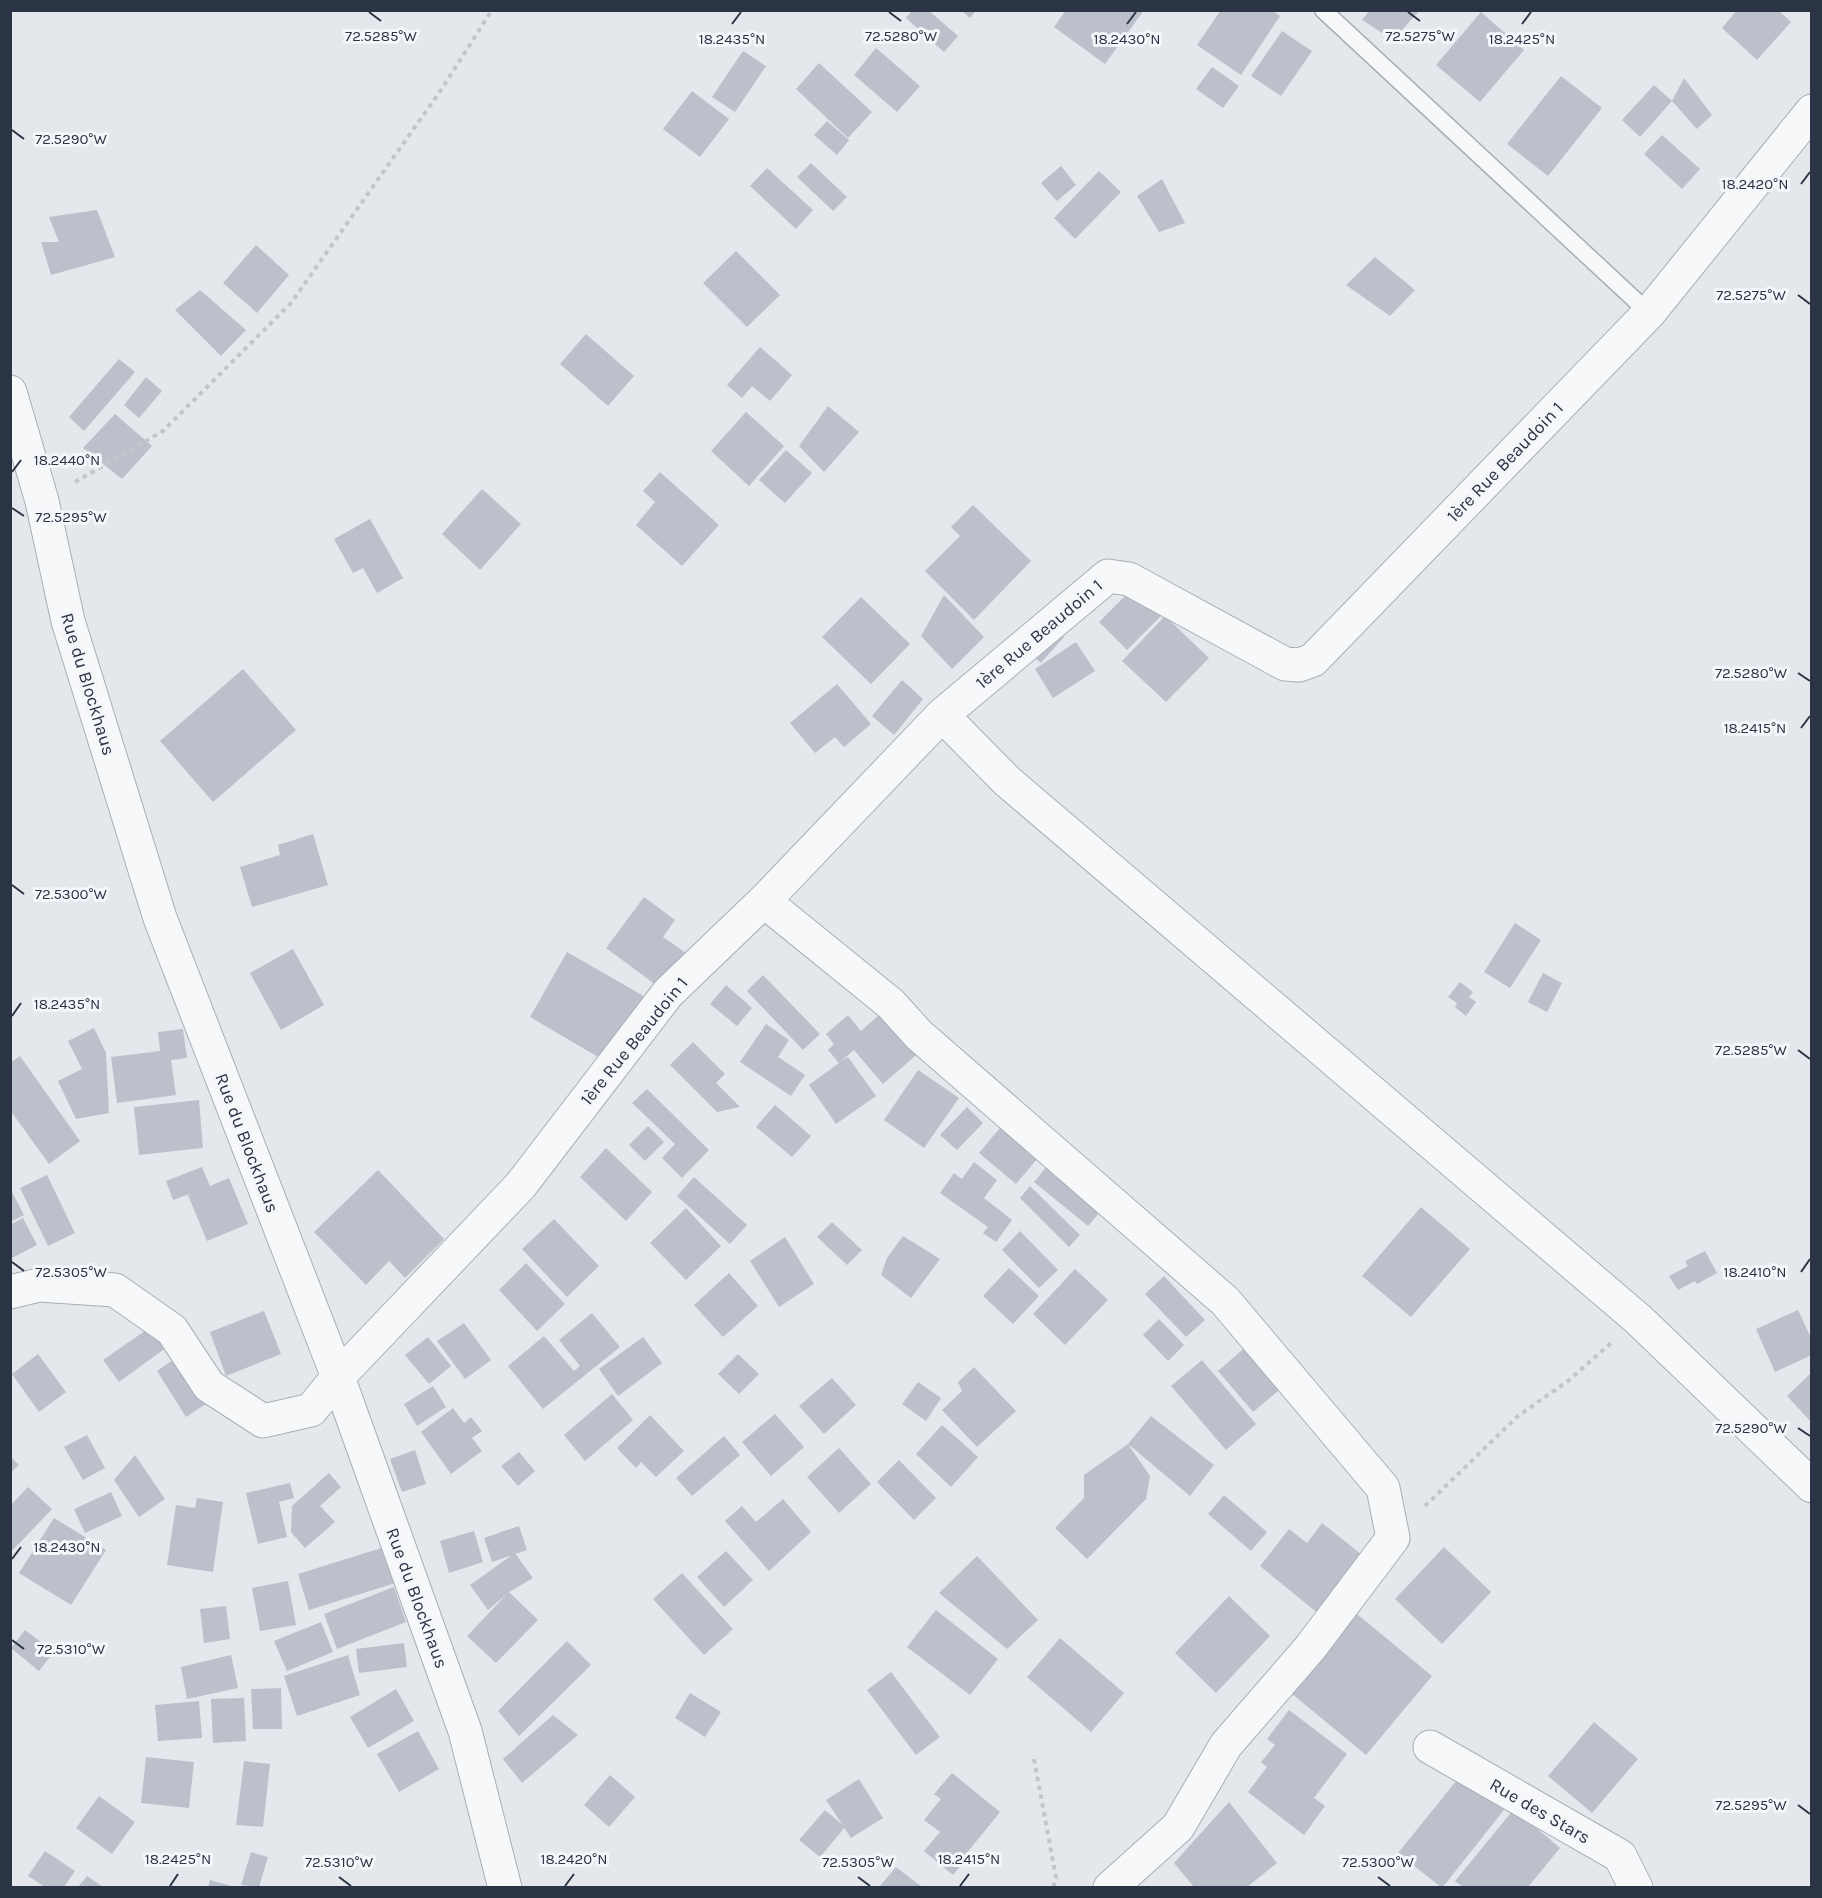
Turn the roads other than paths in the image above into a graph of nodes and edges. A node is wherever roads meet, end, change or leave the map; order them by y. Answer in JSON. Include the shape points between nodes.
{"nodes":[{"id":1,"x":1323,"y":10,"type":"edge"},
{"id":2,"x":1812,"y":111,"type":"edge"},
{"id":3,"x":1649,"y":313,"type":"junction"},
{"id":4,"x":10,"y":393,"type":"edge"},
{"id":5,"x":942,"y":715,"type":"junction"},
{"id":6,"x":764,"y":901,"type":"junction"},
{"id":7,"x":10,"y":1292,"type":"edge"},
{"id":8,"x":338,"y":1377,"type":"junction"},
{"id":9,"x":1812,"y":1486,"type":"edge"},
{"id":10,"x":1430,"y":1747,"type":"dead end"},
{"id":11,"x":505,"y":1887,"type":"edge"},
{"id":12,"x":1110,"y":1887,"type":"edge"},
{"id":13,"x":1636,"y":1887,"type":"edge"}],
"edges":[{"from":1,"to":3,"type":"lane"},
{"from":2,"to":3,"type":"street","name":"1ère Rue Beaudoin 1"},
{"from":3,"to":5,"type":"street","name":"1ère Rue Beaudoin 1","via":[[1313,660],[1285,664],[1129,579],[1108,576]]},
{"from":4,"to":8,"type":"street","name":"Rue du Blockhaus","via":[[42,501],[68,621],[160,918]]},
{"from":5,"to":6,"type":"street","name":"1ère Rue Beaudoin 1"},
{"from":5,"to":9,"type":"street","via":[[1007,781],[1638,1319]]},
{"from":6,"to":8,"type":"street","name":"1ère Rue Beaudoin 1","via":[[668,993],[521,1185]]},
{"from":6,"to":12,"type":"street","via":[[891,1004],[918,1035],[1225,1301],[1383,1488],[1393,1538],[1310,1648],[1226,1745],[1178,1827]]},
{"from":7,"to":8,"type":"street","name":"1ère Rue Beaudoin 1","via":[[39,1285],[115,1290],[172,1329],[209,1386],[263,1421],[311,1410]]},
{"from":8,"to":11,"type":"street","name":"Rue du Blockhaus","via":[[465,1731]]},
{"from":10,"to":13,"type":"street","name":"Rue des Stars","via":[[1620,1856]]}]}
